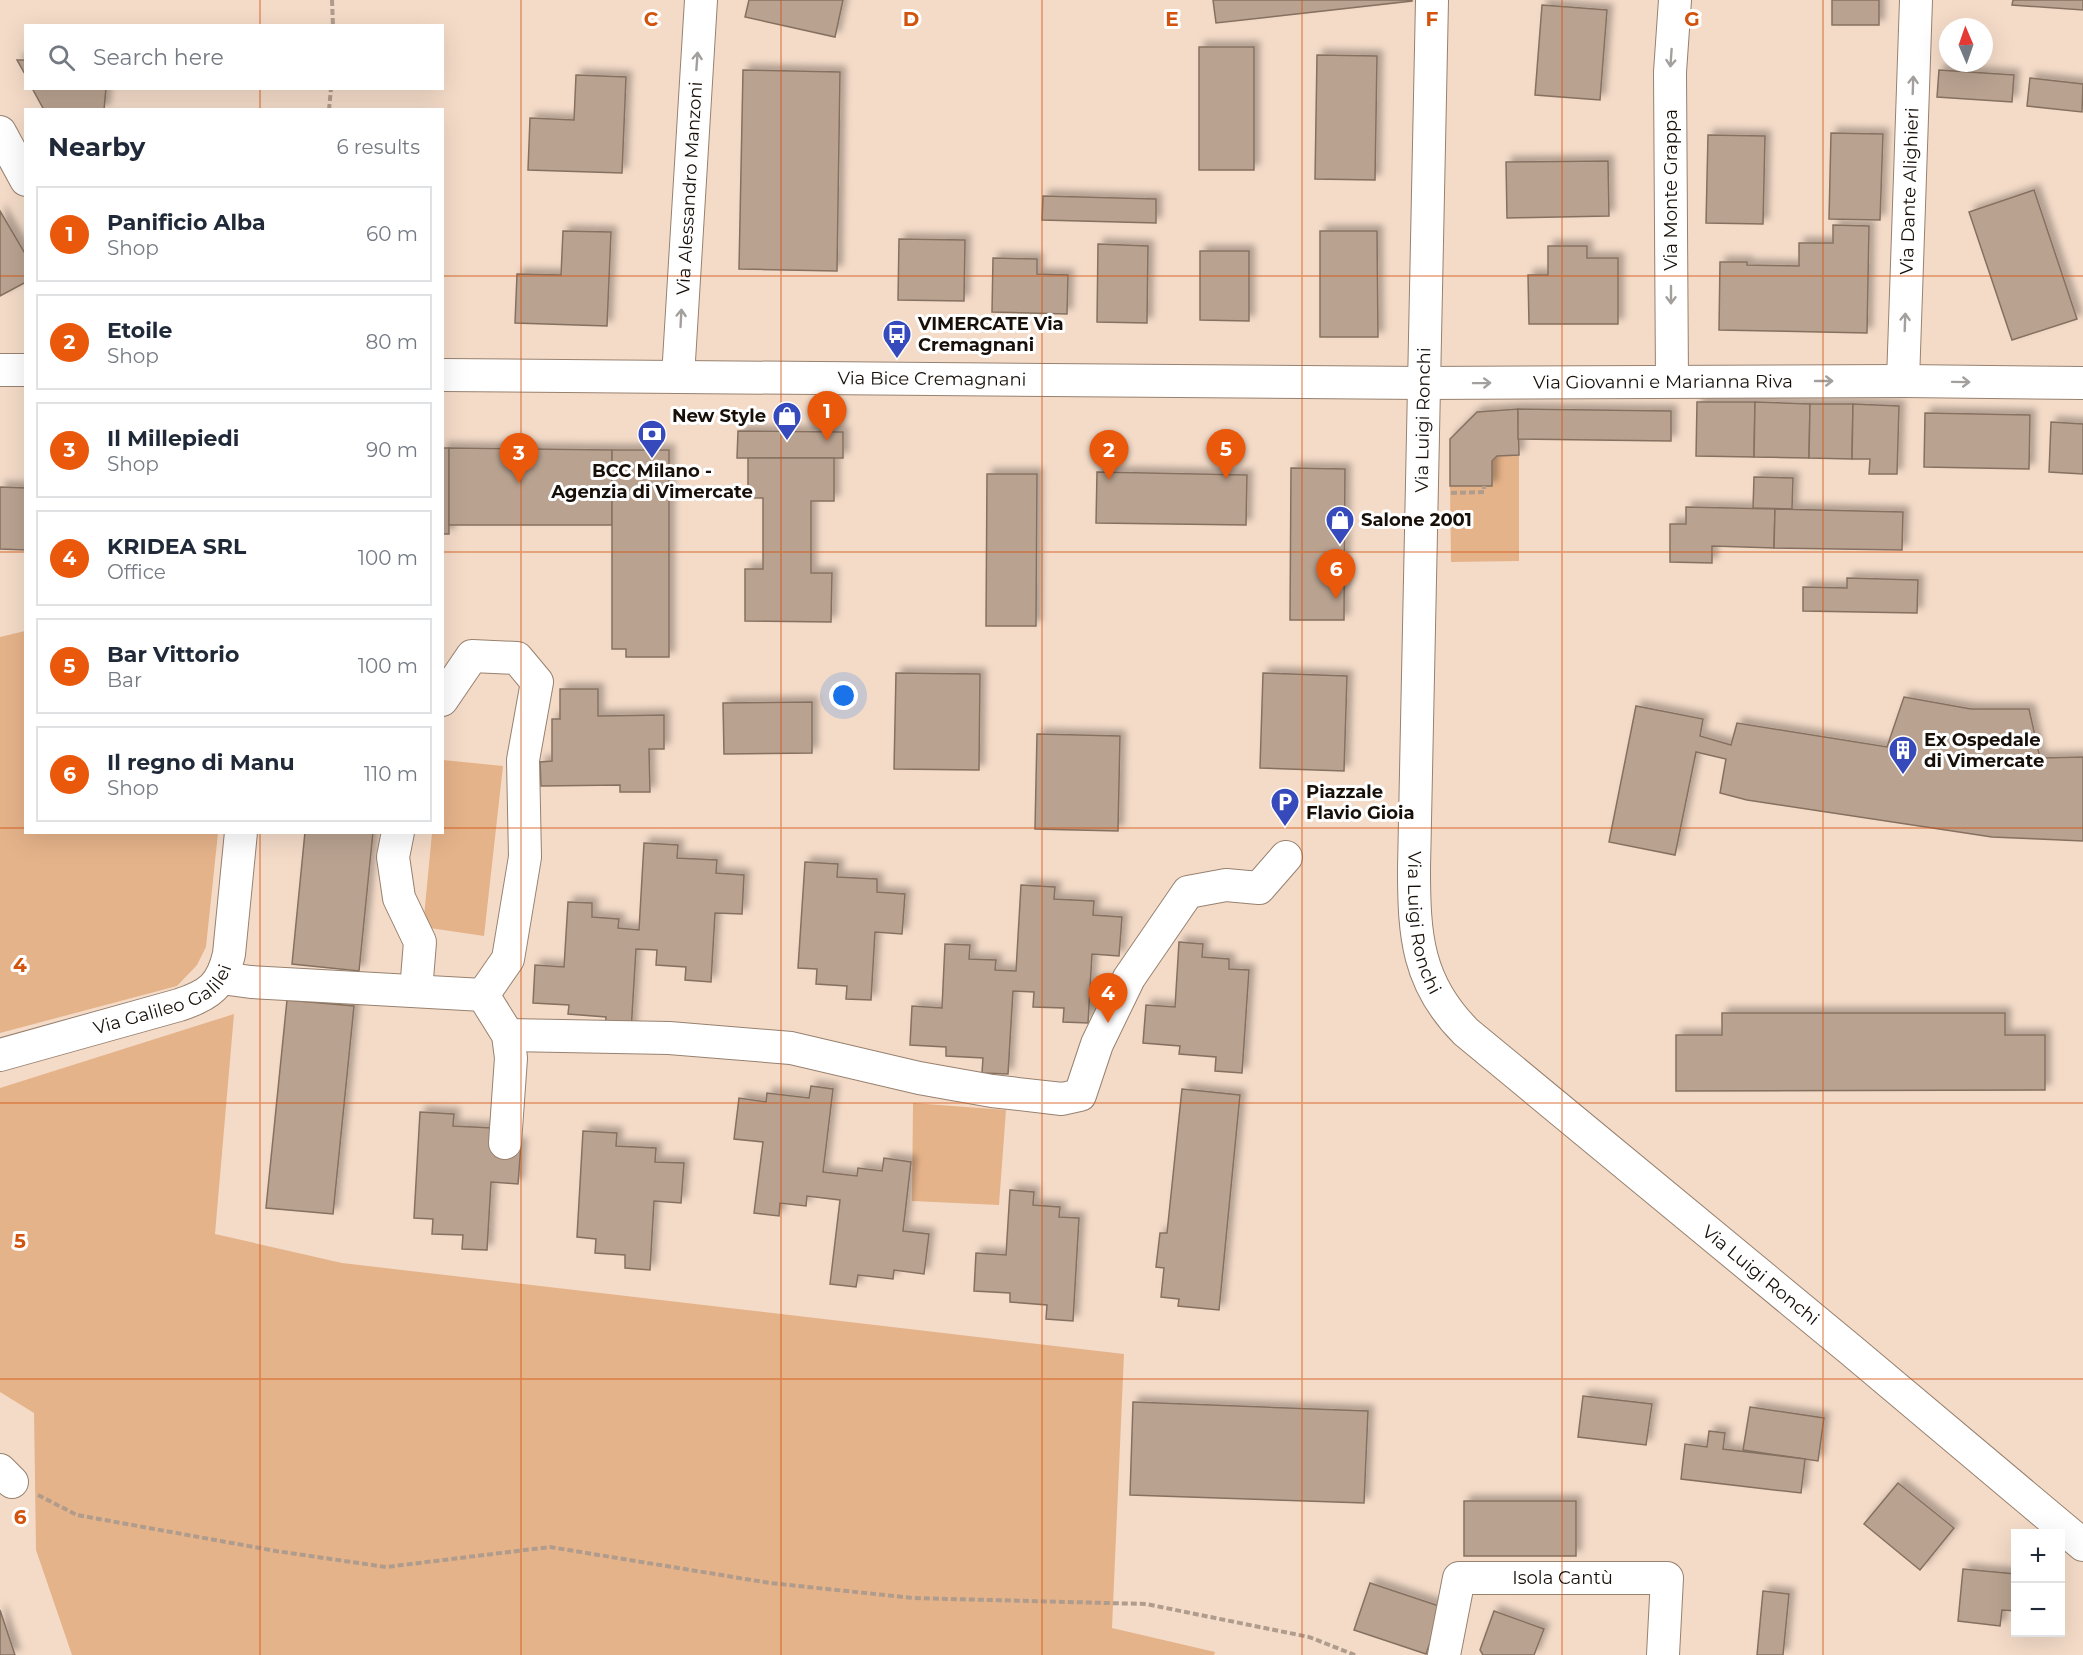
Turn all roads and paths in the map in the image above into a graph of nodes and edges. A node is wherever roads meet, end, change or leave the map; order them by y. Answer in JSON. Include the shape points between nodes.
{"nodes":[{"id":1,"x":332,"y":0,"type":"edge"},
{"id":2,"x":701,"y":0,"type":"edge"},
{"id":3,"x":1432,"y":0,"type":"edge"},
{"id":4,"x":1675,"y":0,"type":"edge"},
{"id":5,"x":1916,"y":0,"type":"edge"},
{"id":6,"x":333,"y":24,"type":"edge"},
{"id":7,"x":331,"y":90,"type":"edge"},
{"id":8,"x":329,"y":108,"type":"edge"},
{"id":9,"x":0,"y":132,"type":"edge"},
{"id":10,"x":24,"y":176,"type":"edge"},
{"id":11,"x":0,"y":370,"type":"edge"},
{"id":12,"x":24,"y":370,"type":"edge"},
{"id":13,"x":444,"y":375,"type":"edge"},
{"id":14,"x":678,"y":377,"type":"junction"},
{"id":15,"x":1672,"y":381,"type":"junction"},
{"id":16,"x":1903,"y":381,"type":"junction"},
{"id":17,"x":1423,"y":383,"type":"junction"},
{"id":18,"x":2083,"y":383,"type":"edge"},
{"id":19,"x":1484,"y":486,"type":"dead end"},
{"id":20,"x":1450,"y":493,"type":"dead end"},
{"id":21,"x":444,"y":697,"type":"edge"},
{"id":22,"x":241,"y":834,"type":"edge"},
{"id":23,"x":398,"y":834,"type":"edge"},
{"id":24,"x":1286,"y":857,"type":"dead end"},
{"id":25,"x":221,"y":978,"type":"junction"},
{"id":26,"x":416,"y":991,"type":"junction"},
{"id":27,"x":483,"y":995,"type":"junction"},
{"id":28,"x":508,"y":1035,"type":"junction"},
{"id":29,"x":0,"y":1055,"type":"edge"},
{"id":30,"x":505,"y":1143,"type":"dead end"},
{"id":31,"x":6,"y":1476,"type":"edge"},
{"id":32,"x":2083,"y":1545,"type":"edge"},
{"id":33,"x":1354,"y":1655,"type":"edge"},
{"id":34,"x":1444,"y":1655,"type":"edge"},
{"id":35,"x":1663,"y":1655,"type":"edge"}],
"edges":[{"from":1,"to":6,"type":"path"},
{"from":14,"to":2,"type":"street","name":"Via Alessandro Manzoni","one_way":true},
{"from":3,"to":17,"type":"street","name":"Via Luigi Ronchi"},
{"from":4,"to":15,"type":"street","name":"Via Monte Grappa","one_way":true,"via":[[1670,72]]},
{"from":16,"to":5,"type":"street","name":"Via Dante Alighieri","one_way":true},
{"from":7,"to":8,"type":"path"},
{"from":9,"to":10,"type":"street"},
{"from":11,"to":12,"type":"street"},
{"from":13,"to":14,"type":"street","name":"Via Bice Cremagnani"},
{"from":14,"to":17,"type":"street","name":"Via Bice Cremagnani"},
{"from":15,"to":16,"type":"street","name":"Via Giovanni e Marianna Riva","one_way":true},
{"from":17,"to":15,"type":"street","name":"Via Giovanni e Marianna Riva","one_way":true},
{"from":16,"to":18,"type":"street","name":"Via Giovanni e Marianna Riva","one_way":true},
{"from":17,"to":32,"type":"street","name":"Via Luigi Ronchi","via":[[1414,913],[1422,961],[1440,1002],[1466,1032]]},
{"from":19,"to":20,"type":"path","via":[[1484,492]]},
{"from":21,"to":27,"type":"street","via":[[472,656],[517,658],[537,682],[524,760],[525,857],[508,959]]},
{"from":22,"to":25,"type":"street","name":"Via Galileo Galilei","via":[[229,954]]},
{"from":23,"to":26,"type":"street","via":[[393,857],[399,898],[420,942]]},
{"from":24,"to":28,"type":"street","via":[[1259,888],[1226,885],[1188,892],[1129,978],[1097,1044],[1080,1095],[1062,1099],[992,1091],[791,1048],[669,1038]]},
{"from":25,"to":26,"type":"street"},
{"from":25,"to":29,"type":"street","name":"Via Galileo Galilei","via":[[214,989],[193,1000]]},
{"from":26,"to":27,"type":"street"},
{"from":27,"to":28,"type":"street"},
{"from":28,"to":30,"type":"street","via":[[511,1058]]},
{"from":31,"to":33,"type":"path","via":[[77,1515],[386,1567],[550,1547],[771,1583],[912,1598],[1146,1604],[1309,1637]]},
{"from":34,"to":35,"type":"street","name":"Isola Cantù","via":[[1459,1578],[1667,1578]]}]}
